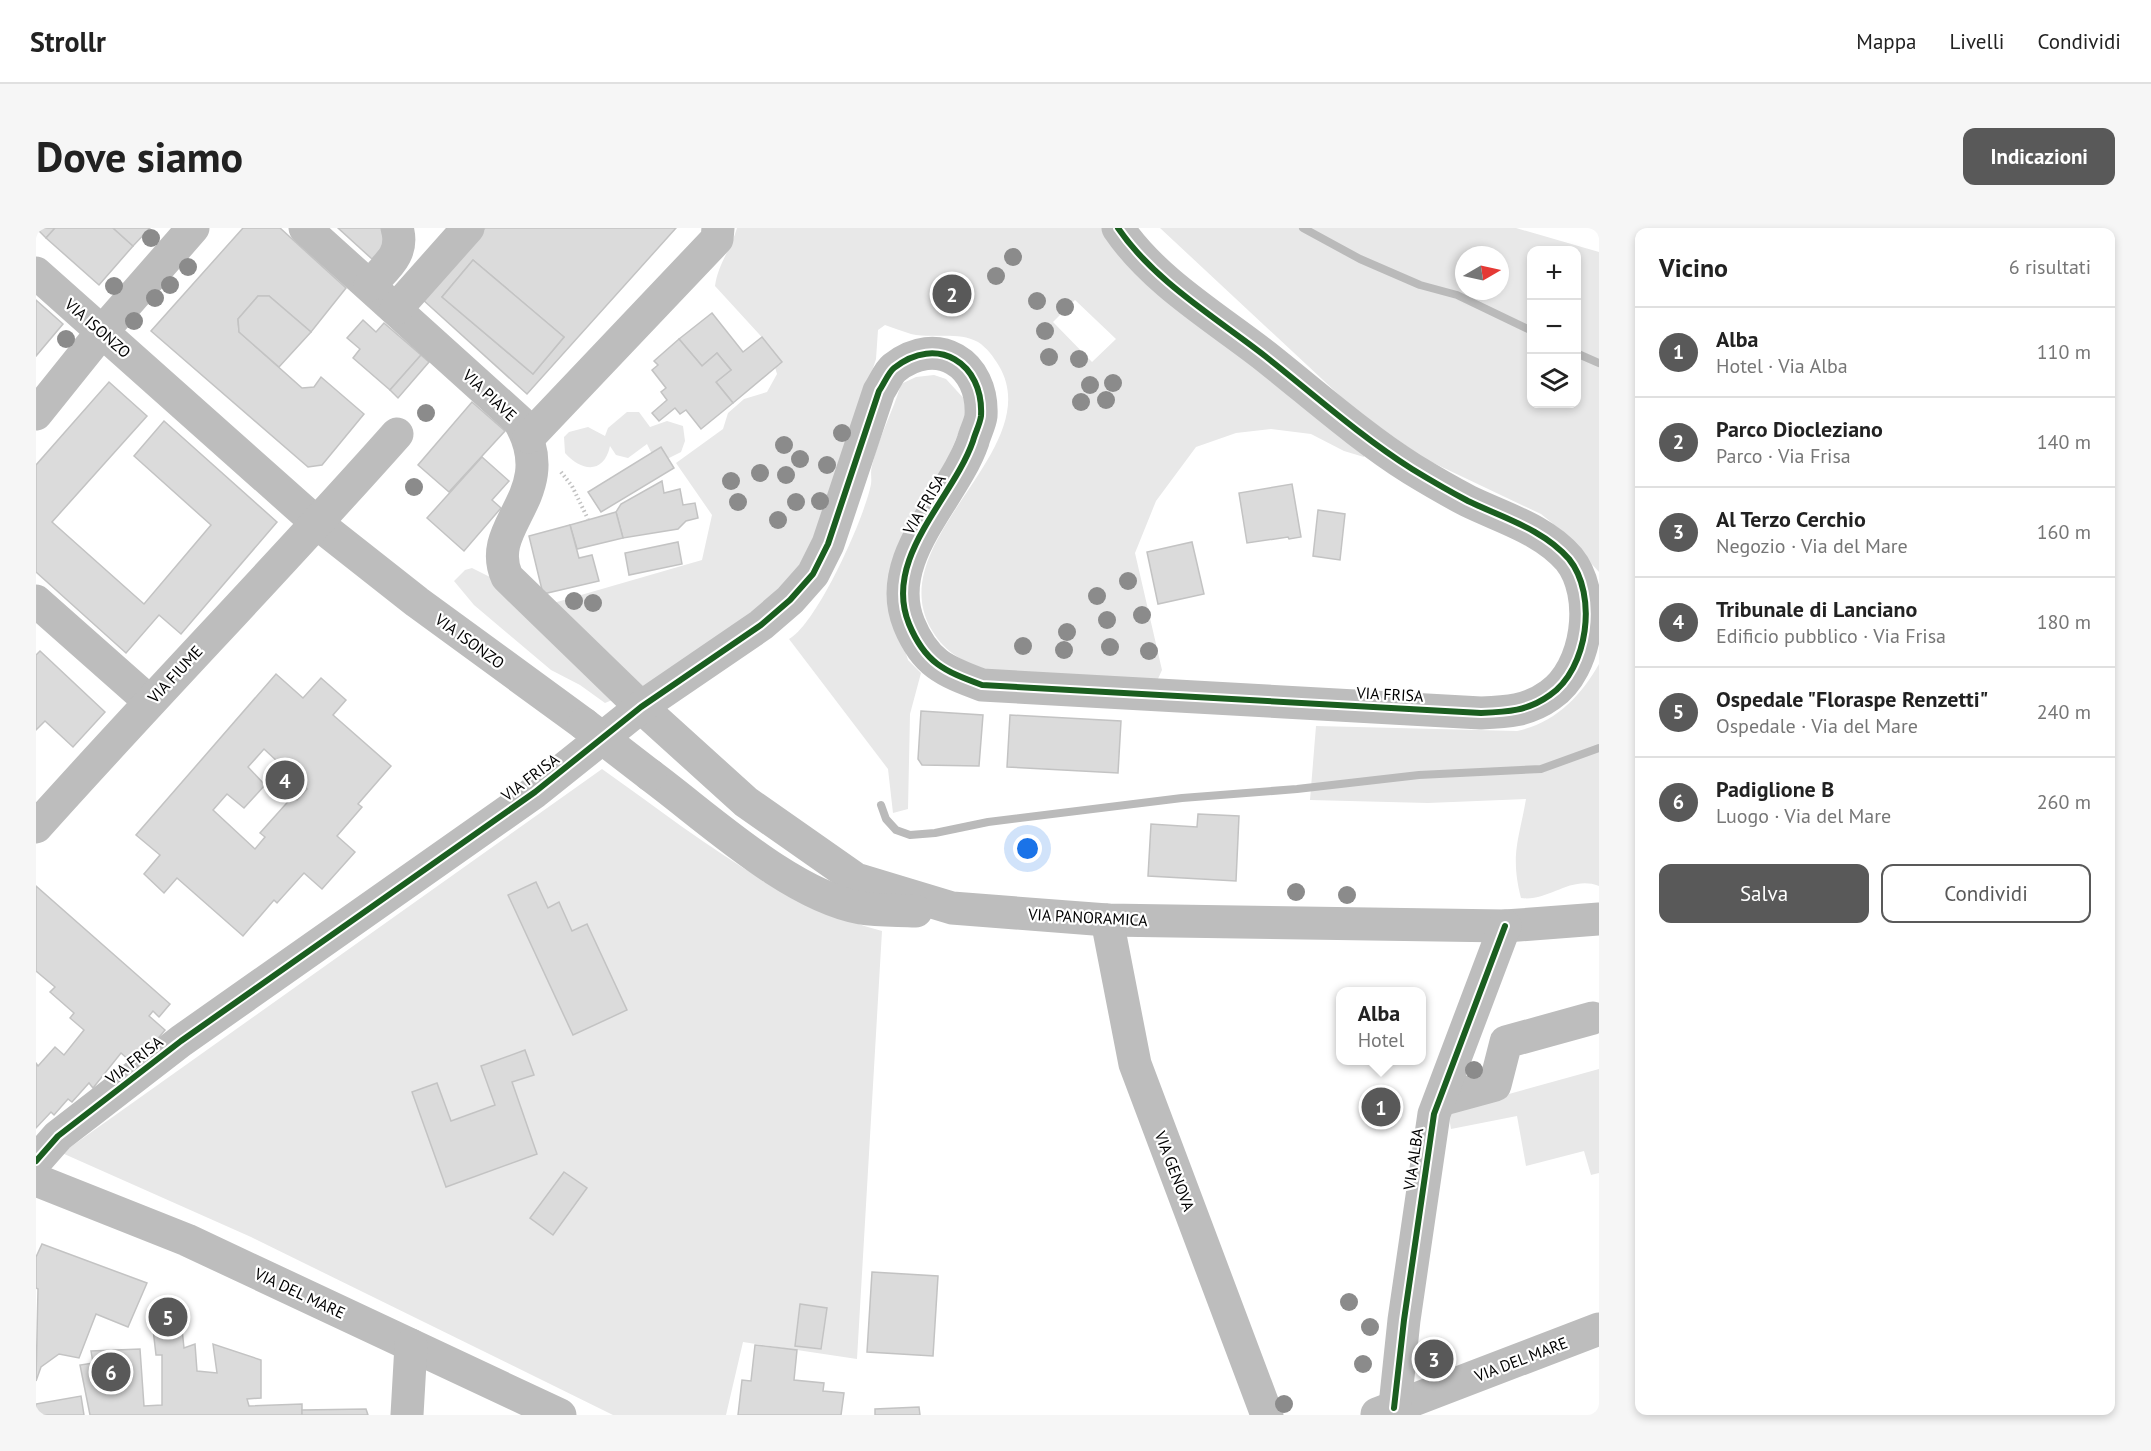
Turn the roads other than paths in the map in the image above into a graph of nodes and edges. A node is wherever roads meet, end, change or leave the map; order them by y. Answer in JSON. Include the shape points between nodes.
{"nodes":[{"id":1,"x":193,"y":228,"type":"edge"},
{"id":2,"x":305,"y":228,"type":"edge"},
{"id":3,"x":397,"y":228,"type":"edge"},
{"id":4,"x":468,"y":228,"type":"edge"},
{"id":5,"x":718,"y":228,"type":"edge"},
{"id":6,"x":1118,"y":228,"type":"edge"},
{"id":7,"x":36,"y":273,"type":"edge"},
{"id":8,"x":370,"y":285,"type":"junction"},
{"id":9,"x":396,"y":309,"type":"junction"},
{"id":10,"x":102,"y":333,"type":"junction"},
{"id":11,"x":36,"y":414,"type":"edge"},
{"id":12,"x":397,"y":434,"type":"dead end"},
{"id":13,"x":531,"y":446,"type":"junction"},
{"id":14,"x":318,"y":524,"type":"junction"},
{"id":15,"x":36,"y":602,"type":"edge"},
{"id":16,"x":149,"y":701,"type":"junction"},
{"id":17,"x":641,"y":707,"type":"junction"},
{"id":18,"x":36,"y":827,"type":"edge"},
{"id":19,"x":952,"y":908,"type":"junction"},
{"id":20,"x":1599,"y":919,"type":"edge"},
{"id":21,"x":1107,"y":920,"type":"junction"},
{"id":22,"x":1505,"y":926,"type":"junction"},
{"id":23,"x":1593,"y":1018,"type":"dead end"},
{"id":24,"x":1440,"y":1100,"type":"junction"},
{"id":25,"x":36,"y":1161,"type":"edge"},
{"id":26,"x":36,"y":1180,"type":"edge"},
{"id":27,"x":1599,"y":1329,"type":"edge"},
{"id":28,"x":411,"y":1345,"type":"junction"},
{"id":29,"x":1388,"y":1413,"type":"edge"},
{"id":30,"x":407,"y":1415,"type":"edge"},
{"id":31,"x":560,"y":1415,"type":"edge"},
{"id":32,"x":1267,"y":1415,"type":"edge"}],
"edges":[{"from":1,"to":10,"type":"street"},
{"from":2,"to":8,"type":"street","name":"VIA PIAVE"},
{"from":3,"to":8,"type":"street","via":[[397,255]]},
{"from":4,"to":9,"type":"street"},
{"from":5,"to":13,"type":"street","via":[[717,240]]},
{"from":6,"to":17,"type":"street","name":"VIA FRISA","via":[[1146,263],[1347,422],[1412,469],[1466,500],[1548,538],[1570,561],[1584,592],[1586,619],[1570,674],[1551,695],[1519,711],[1481,713],[982,685],[949,672],[930,660],[916,642],[904,612],[903,579],[915,545],[967,458],[981,417],[980,392],[972,374],[953,357],[933,353],[912,357],[892,370],[879,391],[828,544],[813,574],[761,625]]},
{"from":7,"to":10,"type":"street","name":"VIA ISONZO"},
{"from":8,"to":9,"type":"street","name":"VIA PIAVE"},
{"from":9,"to":13,"type":"street","name":"VIA PIAVE","via":[[519,421]]},
{"from":10,"to":11,"type":"street"},
{"from":10,"to":14,"type":"street","name":"VIA ISONZO"},
{"from":12,"to":14,"type":"street","name":"VIA FIUME"},
{"from":13,"to":17,"type":"street","via":[[527,492],[503,543],[502,566],[516,585]]},
{"from":14,"to":16,"type":"street","name":"VIA FIUME"},
{"from":14,"to":19,"type":"street","name":"VIA ISONZO","bridge":true,"via":[[417,603],[780,873],[860,908],[944,913]]},
{"from":15,"to":16,"type":"street"},
{"from":16,"to":18,"type":"street","name":"VIA FIUME"},
{"from":17,"to":19,"type":"street","name":"VIA PANORAMICA","via":[[746,802],[856,879]]},
{"from":17,"to":25,"type":"street","name":"VIA FRISA","via":[[535,792],[181,1041],[58,1136]]},
{"from":19,"to":21,"type":"street","name":"VIA PANORAMICA"},
{"from":20,"to":22,"type":"street","name":"VIA PANORAMICA"},
{"from":21,"to":22,"type":"street","name":"VIA PANORAMICA"},
{"from":21,"to":32,"type":"street","name":"VIA GENOVA","via":[[1135,1064]]},
{"from":22,"to":24,"type":"street","name":"VIA ALBA"},
{"from":23,"to":24,"type":"street","via":[[1506,1042],[1495,1085]]},
{"from":24,"to":29,"type":"street","name":"VIA ALBA","via":[[1434,1114]]},
{"from":26,"to":28,"type":"street","name":"VIA DEL MARE","via":[[187,1240]]},
{"from":27,"to":29,"type":"street","name":"VIA DEL MARE"},
{"from":28,"to":30,"type":"street"},
{"from":28,"to":31,"type":"street","name":"VIA DEL MARE"}]}
